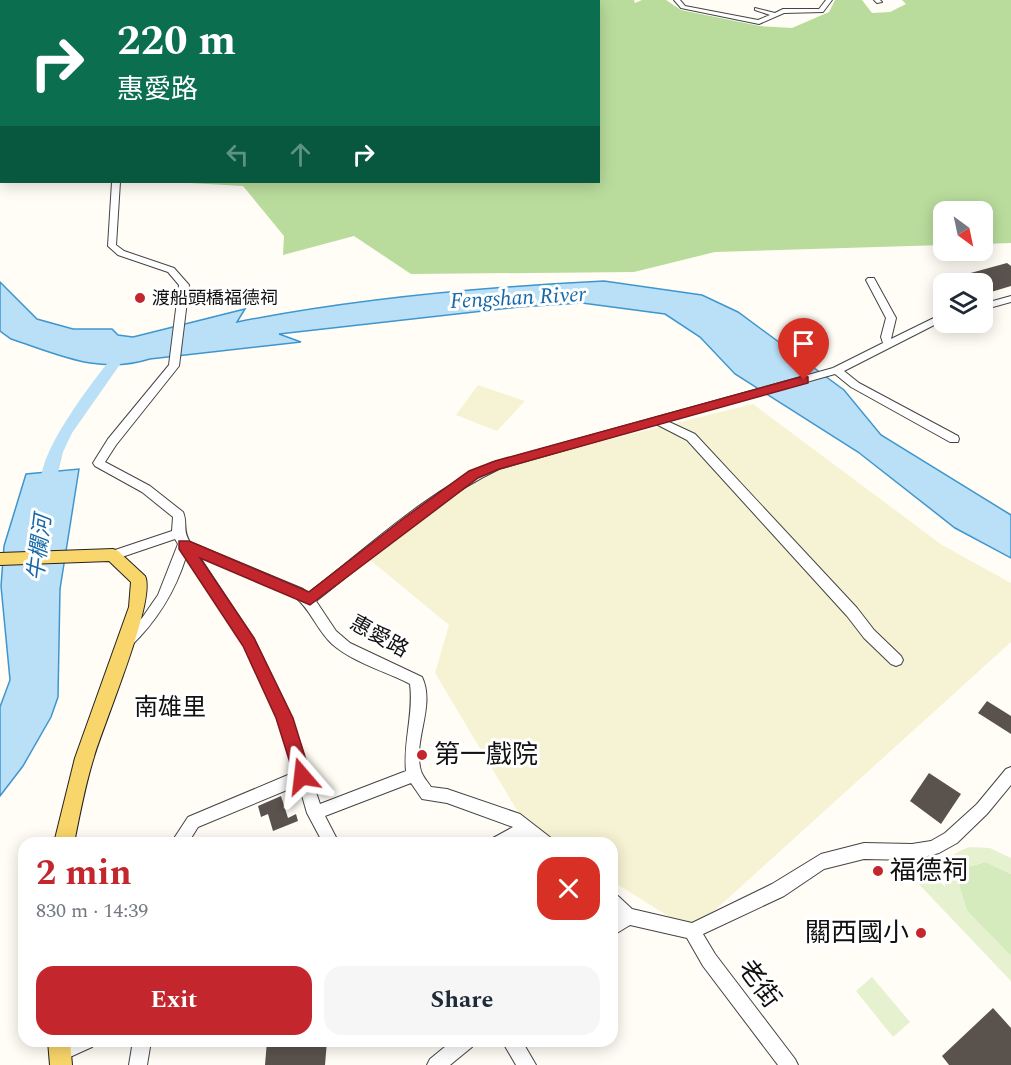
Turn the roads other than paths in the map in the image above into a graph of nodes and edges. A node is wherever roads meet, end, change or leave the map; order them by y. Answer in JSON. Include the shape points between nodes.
{"nodes":[{"id":1,"x":677,"y":0,"type":"edge"},
{"id":2,"x":829,"y":0,"type":"edge"},
{"id":3,"x":757,"y":9,"type":"dead end"},
{"id":4,"x":773,"y":14,"type":"junction"},
{"id":5,"x":116,"y":183,"type":"edge"},
{"id":6,"x":871,"y":280,"type":"dead end"},
{"id":7,"x":1011,"y":299,"type":"edge"},
{"id":8,"x":993,"y":304,"type":"edge"},
{"id":9,"x":933,"y":322,"type":"edge"},
{"id":10,"x":888,"y":345,"type":"junction"},
{"id":11,"x":837,"y":370,"type":"junction"},
{"id":12,"x":658,"y":421,"type":"junction"},
{"id":13,"x":954,"y":440,"type":"dead end"},
{"id":14,"x":181,"y":540,"type":"junction"},
{"id":15,"x":113,"y":555,"type":"junction"},
{"id":16,"x":0,"y":559,"type":"edge"},
{"id":17,"x":310,"y":599,"type":"junction"},
{"id":18,"x":123,"y":645,"type":"junction"},
{"id":19,"x":896,"y":660,"type":"dead end"},
{"id":20,"x":1011,"y":774,"type":"edge"},
{"id":21,"x":414,"y":775,"type":"junction"},
{"id":22,"x":302,"y":776,"type":"junction"},
{"id":23,"x":315,"y":813,"type":"junction"},
{"id":24,"x":527,"y":827,"type":"junction"},
{"id":25,"x":65,"y":837,"type":"edge"},
{"id":26,"x":183,"y":837,"type":"edge"},
{"id":27,"x":328,"y":837,"type":"edge"},
{"id":28,"x":510,"y":837,"type":"edge"},
{"id":29,"x":538,"y":837,"type":"edge"},
{"id":30,"x":618,"y":907,"type":"edge"},
{"id":31,"x":628,"y":916,"type":"junction"},
{"id":32,"x":618,"y":924,"type":"edge"},
{"id":33,"x":692,"y":931,"type":"junction"},
{"id":34,"x":141,"y":1047,"type":"edge"},
{"id":35,"x":458,"y":1047,"type":"edge"},
{"id":36,"x":515,"y":1047,"type":"edge"},
{"id":37,"x":138,"y":1065,"type":"edge"},
{"id":38,"x":436,"y":1065,"type":"edge"},
{"id":39,"x":527,"y":1065,"type":"edge"},
{"id":40,"x":789,"y":1065,"type":"edge"}],
"edges":[{"from":1,"to":4,"type":"street","via":[[683,7],[759,22]]},
{"from":2,"to":4,"type":"street","via":[[825,9],[817,12],[792,10]]},
{"from":3,"to":4,"type":"street"},
{"from":5,"to":14,"type":"street","via":[[112,246],[121,253],[171,270],[184,285],[184,297],[174,366],[99,463],[146,489],[179,515]]},
{"from":6,"to":10,"type":"street","via":[[891,318]]},
{"from":7,"to":8,"type":"street"},
{"from":9,"to":10,"type":"street"},
{"from":10,"to":11,"type":"street"},
{"from":11,"to":12,"type":"street"},
{"from":11,"to":13,"type":"street","via":[[855,385]]},
{"from":12,"to":17,"type":"street","via":[[474,474]]},
{"from":12,"to":19,"type":"street","via":[[691,437]]},
{"from":14,"to":15,"type":"street"},
{"from":14,"to":17,"type":"street"},
{"from":14,"to":18,"type":"street","via":[[171,586],[147,624]]},
{"from":14,"to":22,"type":"street","via":[[249,643],[285,718]]},
{"from":15,"to":16,"type":"main road"},
{"from":15,"to":18,"type":"main road","via":[[139,580],[137,607]]},
{"from":17,"to":21,"type":"street","name":"惠愛路","via":[[316,615],[338,641],[417,681],[420,693],[411,758]]},
{"from":18,"to":25,"type":"main road","via":[[84,758]]},
{"from":20,"to":33,"type":"street","via":[[982,810],[951,838],[933,848],[912,852],[864,851],[821,862],[778,890]]},
{"from":21,"to":23,"type":"street"},
{"from":21,"to":24,"type":"street","via":[[427,794],[447,796]]},
{"from":22,"to":23,"type":"street"},
{"from":22,"to":26,"type":"street","via":[[193,822]]},
{"from":23,"to":27,"type":"street"},
{"from":24,"to":28,"type":"street"},
{"from":24,"to":29,"type":"street"},
{"from":30,"to":31,"type":"street"},
{"from":31,"to":32,"type":"street"},
{"from":31,"to":33,"type":"street"},
{"from":33,"to":40,"type":"street","name":"老街","via":[[708,960]]},
{"from":34,"to":37,"type":"street"},
{"from":35,"to":38,"type":"street"},
{"from":36,"to":39,"type":"street"}]}
